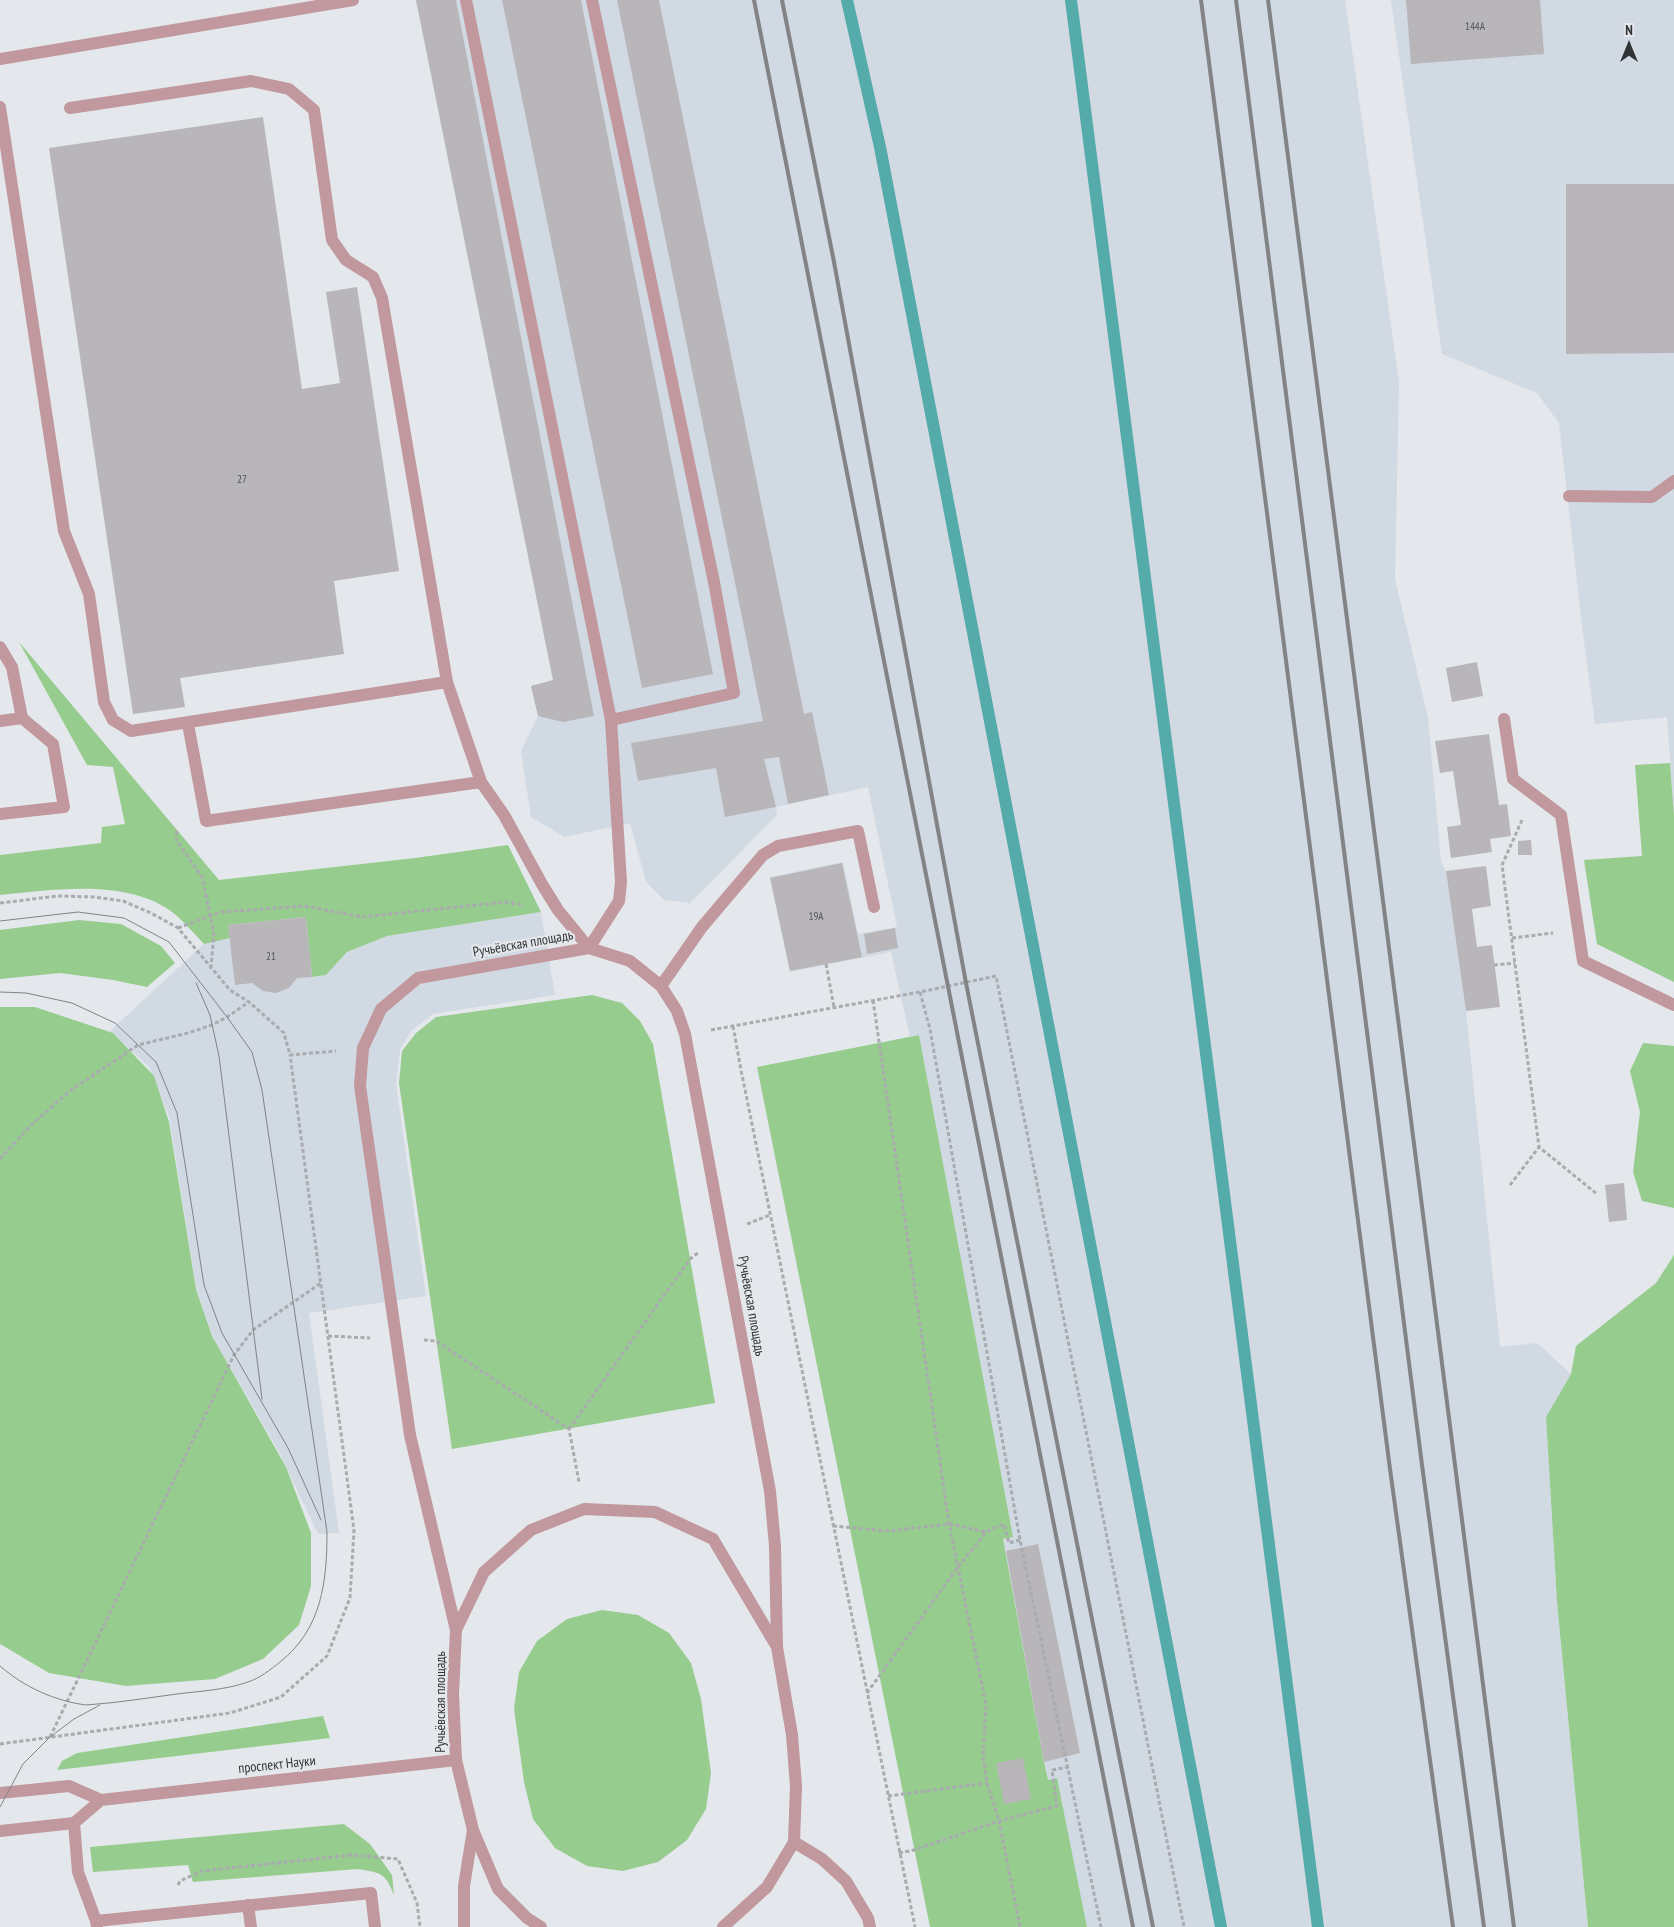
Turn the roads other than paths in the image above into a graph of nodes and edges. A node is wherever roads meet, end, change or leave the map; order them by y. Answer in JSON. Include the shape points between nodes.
{"nodes":[{"id":1,"x":352,"y":0,"type":"edge"},
{"id":2,"x":466,"y":0,"type":"edge"},
{"id":3,"x":592,"y":0,"type":"edge"},
{"id":4,"x":0,"y":59,"type":"edge"},
{"id":5,"x":0,"y":107,"type":"edge"},
{"id":6,"x":70,"y":108,"type":"dead end"},
{"id":7,"x":1674,"y":481,"type":"edge"},
{"id":8,"x":1569,"y":496,"type":"dead end"},
{"id":9,"x":0,"y":646,"type":"edge"},
{"id":10,"x":447,"y":682,"type":"junction"},
{"id":11,"x":22,"y":718,"type":"junction"},
{"id":12,"x":1504,"y":719,"type":"dead end"},
{"id":13,"x":611,"y":720,"type":"junction"},
{"id":14,"x":0,"y":721,"type":"edge"},
{"id":15,"x":188,"y":724,"type":"junction"},
{"id":16,"x":481,"y":782,"type":"junction"},
{"id":17,"x":0,"y":814,"type":"edge"},
{"id":18,"x":874,"y":907,"type":"dead end"},
{"id":19,"x":589,"y":948,"type":"junction"},
{"id":20,"x":661,"y":986,"type":"junction"},
{"id":21,"x":1674,"y":1004,"type":"edge"},
{"id":22,"x":456,"y":1630,"type":"junction"},
{"id":23,"x":777,"y":1647,"type":"junction"},
{"id":24,"x":456,"y":1760,"type":"junction"},
{"id":25,"x":0,"y":1793,"type":"edge"},
{"id":26,"x":101,"y":1800,"type":"junction"},
{"id":27,"x":74,"y":1823,"type":"junction"},
{"id":28,"x":0,"y":1830,"type":"edge"},
{"id":29,"x":473,"y":1830,"type":"junction"},
{"id":30,"x":794,"y":1842,"type":"junction"},
{"id":31,"x":248,"y":1905,"type":"junction"},
{"id":32,"x":97,"y":1924,"type":"edge"},
{"id":33,"x":251,"y":1927,"type":"edge"},
{"id":34,"x":375,"y":1927,"type":"edge"},
{"id":35,"x":464,"y":1927,"type":"edge"},
{"id":36,"x":541,"y":1927,"type":"edge"},
{"id":37,"x":723,"y":1927,"type":"edge"},
{"id":38,"x":870,"y":1927,"type":"edge"}],
"edges":[{"from":1,"to":4,"type":"street"},
{"from":2,"to":13,"type":"street"},
{"from":3,"to":13,"type":"street","via":[[714,582],[734,693]]},
{"from":5,"to":15,"type":"street","via":[[64,531],[89,594],[104,702],[113,720],[131,731]]},
{"from":6,"to":10,"type":"street","via":[[251,81],[289,89],[314,110],[332,240],[346,260],[373,277],[382,298]]},
{"from":7,"to":8,"type":"street","via":[[1652,497]]},
{"from":9,"to":11,"type":"street","via":[[12,667]]},
{"from":10,"to":15,"type":"street"},
{"from":10,"to":16,"type":"street"},
{"from":11,"to":14,"type":"street"},
{"from":11,"to":17,"type":"street","via":[[53,744],[64,807]]},
{"from":12,"to":21,"type":"street","via":[[1513,779],[1561,815],[1583,961]]},
{"from":13,"to":19,"type":"street","via":[[621,882],[619,901]]},
{"from":15,"to":16,"type":"street","via":[[206,821]]},
{"from":16,"to":19,"type":"street","via":[[504,815],[558,910]]},
{"from":18,"to":20,"type":"street","via":[[858,830],[778,846],[764,855],[702,927]]},
{"from":19,"to":20,"type":"street","name":"Ручьёвская площадь","via":[[630,961]]},
{"from":19,"to":22,"type":"street","name":"Ручьёвская площадь","via":[[418,978],[381,1009],[363,1048],[360,1086],[410,1435]]},
{"from":20,"to":23,"type":"street","name":"Ручьёвская площадь","via":[[677,1011],[685,1034],[770,1491],[775,1546]]},
{"from":22,"to":23,"type":"street","name":"Ручьёвская площадь","via":[[484,1572],[531,1530],[584,1509],[655,1512],[713,1539]]},
{"from":22,"to":24,"type":"street","name":"Ручьёвская площадь","via":[[453,1694]]},
{"from":23,"to":30,"type":"street","name":"Ручьёвская площадь","via":[[793,1744],[796,1786]]},
{"from":24,"to":26,"type":"street","name":"проспект Науки"},
{"from":24,"to":29,"type":"street","name":"Ручьёвская площадь"},
{"from":25,"to":26,"type":"street","via":[[69,1786]]},
{"from":26,"to":27,"type":"street"},
{"from":27,"to":28,"type":"street"},
{"from":27,"to":32,"type":"street","via":[[78,1872]]},
{"from":29,"to":35,"type":"street","via":[[464,1886]]},
{"from":29,"to":36,"type":"street","name":"Ручьёвская площадь","via":[[498,1889]]},
{"from":30,"to":37,"type":"street","name":"Ручьёвская площадь","via":[[768,1887]]},
{"from":30,"to":38,"type":"street","via":[[846,1881]]},
{"from":31,"to":32,"type":"street"},
{"from":31,"to":33,"type":"street"},
{"from":31,"to":34,"type":"street","via":[[371,1893]]}]}
